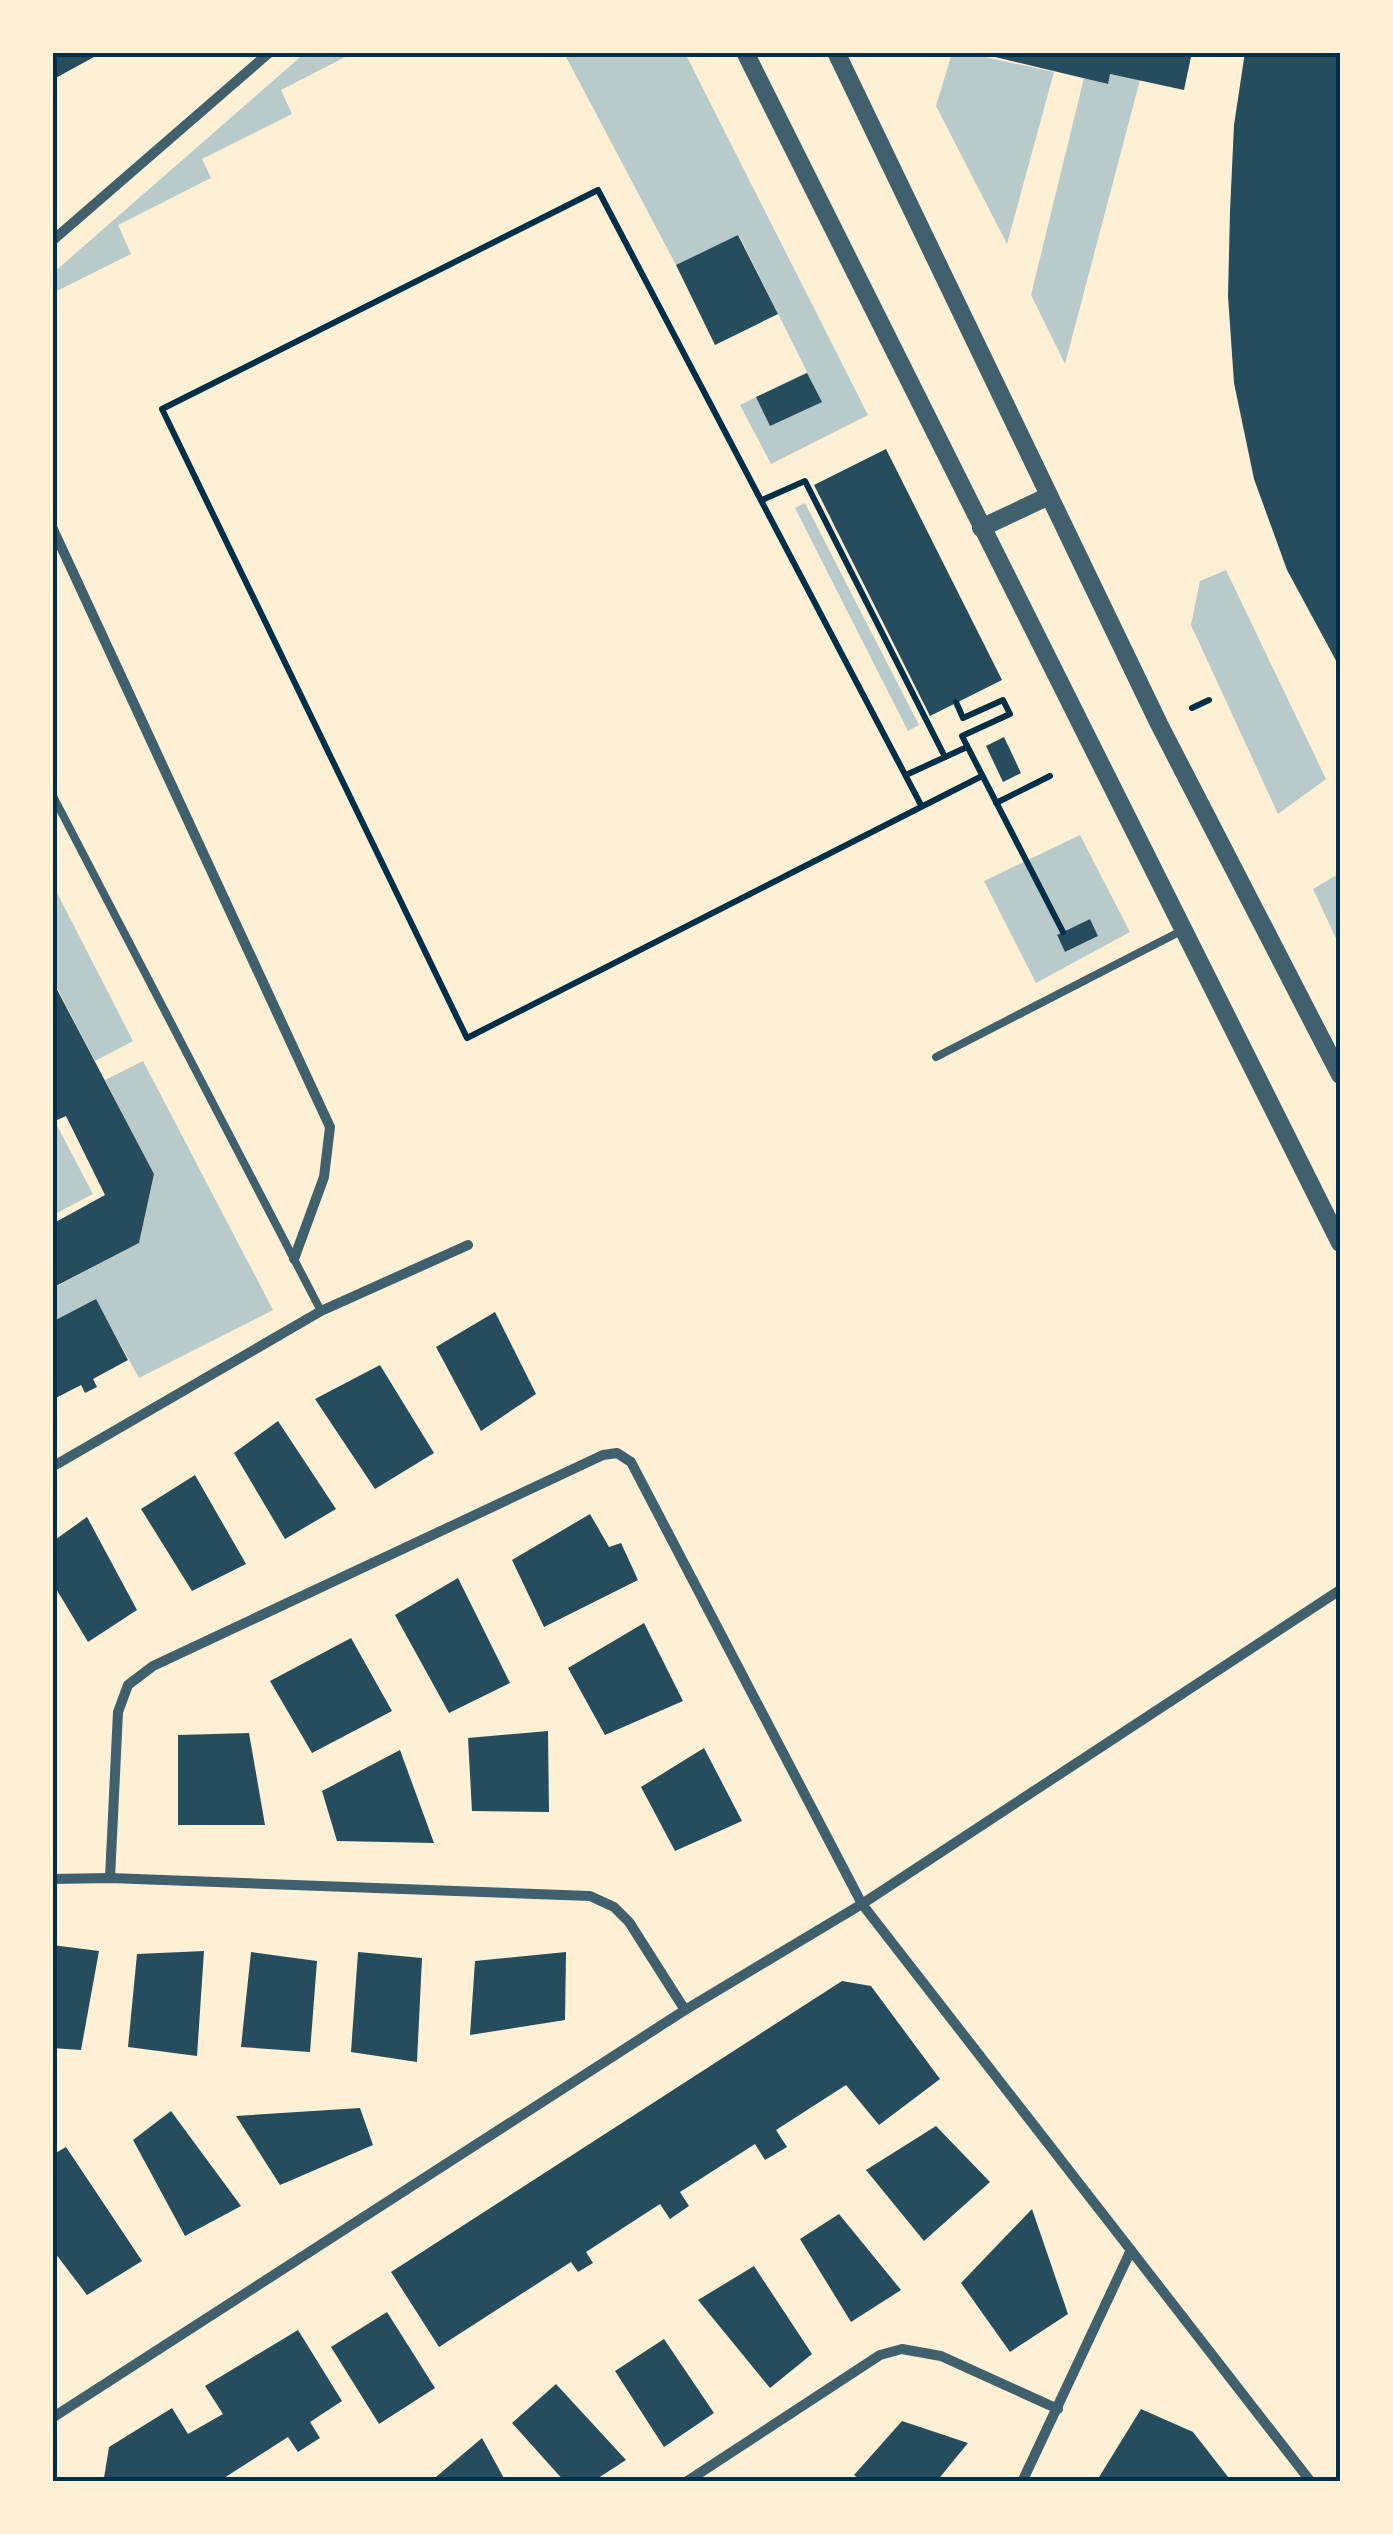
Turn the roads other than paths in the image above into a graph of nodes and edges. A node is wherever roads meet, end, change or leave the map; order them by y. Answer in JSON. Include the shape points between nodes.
{"nodes":[{"id":1,"x":270,"y":52,"type":"edge"},
{"id":2,"x":745,"y":52,"type":"edge"},
{"id":3,"x":836,"y":52,"type":"edge"},
{"id":4,"x":52,"y":241,"type":"edge"},
{"id":5,"x":1049,"y":496,"type":"junction"},
{"id":6,"x":52,"y":527,"type":"edge"},
{"id":7,"x":981,"y":528,"type":"junction"},
{"id":8,"x":54,"y":798,"type":"edge"},
{"id":9,"x":1183,"y":930,"type":"junction"},
{"id":10,"x":936,"y":1057,"type":"dead end"},
{"id":11,"x":1340,"y":1076,"type":"edge"},
{"id":12,"x":1340,"y":1244,"type":"edge"},
{"id":13,"x":468,"y":1245,"type":"dead end"},
{"id":14,"x":294,"y":1258,"type":"junction"},
{"id":15,"x":321,"y":1311,"type":"junction"},
{"id":16,"x":52,"y":1466,"type":"edge"},
{"id":17,"x":1340,"y":1590,"type":"edge"},
{"id":18,"x":110,"y":1878,"type":"junction"},
{"id":19,"x":52,"y":1879,"type":"edge"},
{"id":20,"x":862,"y":1904,"type":"junction"},
{"id":21,"x":686,"y":2010,"type":"junction"},
{"id":22,"x":1131,"y":2250,"type":"junction"},
{"id":23,"x":1058,"y":2409,"type":"junction"},
{"id":24,"x":52,"y":2418,"type":"edge"},
{"id":25,"x":686,"y":2482,"type":"edge"},
{"id":26,"x":1022,"y":2482,"type":"edge"},
{"id":27,"x":1311,"y":2482,"type":"edge"}],
"edges":[{"from":1,"to":4,"type":"street"},
{"from":2,"to":7,"type":"street"},
{"from":3,"to":5,"type":"street"},
{"from":5,"to":7,"type":"street"},
{"from":5,"to":11,"type":"street"},
{"from":6,"to":14,"type":"street","via":[[330,1128],[324,1177]]},
{"from":7,"to":9,"type":"street"},
{"from":8,"to":14,"type":"lane"},
{"from":9,"to":10,"type":"lane"},
{"from":9,"to":12,"type":"street"},
{"from":13,"to":15,"type":"street"},
{"from":14,"to":15,"type":"lane"},
{"from":15,"to":16,"type":"street"},
{"from":17,"to":20,"type":"street"},
{"from":18,"to":19,"type":"street"},
{"from":18,"to":20,"type":"street","via":[[118,1712],[128,1684],[152,1666],[617,1453],[631,1462]]},
{"from":18,"to":21,"type":"street","via":[[590,1896],[628,1922]]},
{"from":20,"to":21,"type":"street"},
{"from":20,"to":22,"type":"street"},
{"from":21,"to":24,"type":"street"},
{"from":22,"to":23,"type":"street"},
{"from":22,"to":27,"type":"street"},
{"from":23,"to":25,"type":"street","via":[[941,2356],[902,2349],[880,2355]]},
{"from":23,"to":26,"type":"street"}]}
